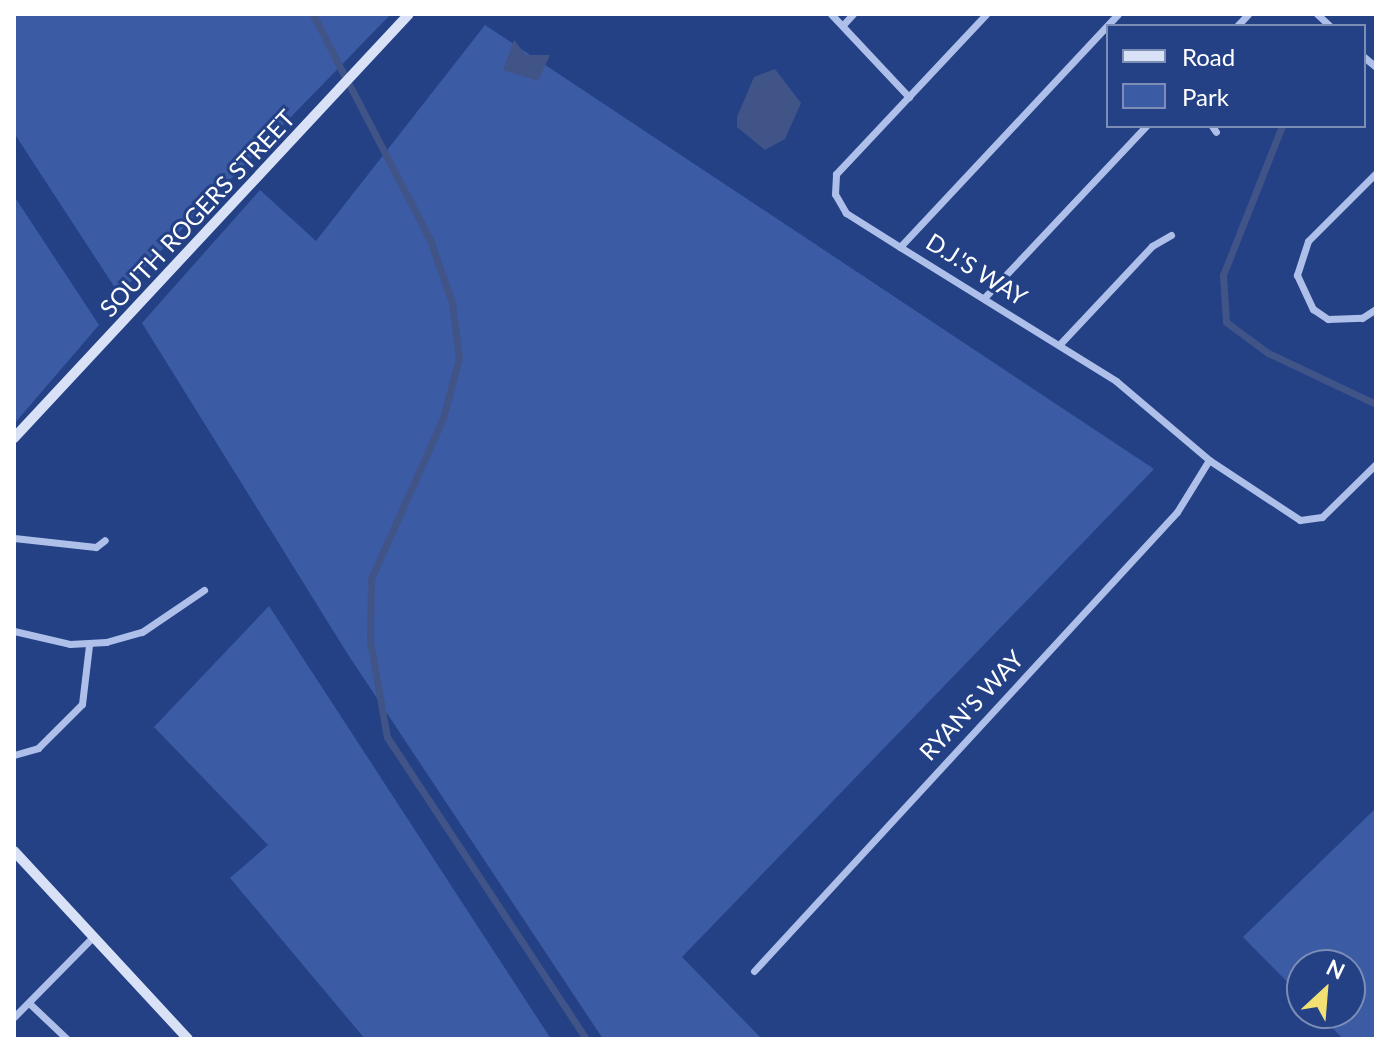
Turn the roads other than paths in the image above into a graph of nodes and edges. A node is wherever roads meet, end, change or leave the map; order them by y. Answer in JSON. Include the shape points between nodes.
{"nodes":[{"id":1,"x":409,"y":14,"type":"edge"},
{"id":2,"x":831,"y":14,"type":"edge"},
{"id":3,"x":853,"y":14,"type":"edge"},
{"id":4,"x":986,"y":14,"type":"edge"},
{"id":5,"x":843,"y":25,"type":"junction"},
{"id":6,"x":1106,"y":27,"type":"edge"},
{"id":7,"x":909,"y":97,"type":"junction"},
{"id":8,"x":1144,"y":128,"type":"edge"},
{"id":9,"x":1376,"y":173,"type":"edge"},
{"id":10,"x":1171,"y":235,"type":"dead end"},
{"id":11,"x":900,"y":247,"type":"junction"},
{"id":12,"x":985,"y":297,"type":"junction"},
{"id":13,"x":1376,"y":309,"type":"edge"},
{"id":14,"x":1059,"y":345,"type":"junction"},
{"id":15,"x":14,"y":438,"type":"edge"},
{"id":16,"x":1209,"y":460,"type":"junction"},
{"id":17,"x":1376,"y":464,"type":"edge"},
{"id":18,"x":14,"y":538,"type":"edge"},
{"id":19,"x":105,"y":540,"type":"dead end"},
{"id":20,"x":204,"y":590,"type":"dead end"},
{"id":21,"x":14,"y":631,"type":"edge"},
{"id":22,"x":89,"y":645,"type":"junction"},
{"id":23,"x":14,"y":755,"type":"edge"},
{"id":24,"x":14,"y":851,"type":"edge"},
{"id":25,"x":94,"y":936,"type":"junction"},
{"id":26,"x":754,"y":971,"type":"dead end"},
{"id":27,"x":29,"y":1003,"type":"junction"},
{"id":28,"x":14,"y":1017,"type":"edge"},
{"id":29,"x":67,"y":1039,"type":"edge"},
{"id":30,"x":188,"y":1039,"type":"edge"}],
"edges":[{"from":1,"to":15,"type":"street","name":"SOUTH ROGERS STREET"},
{"from":2,"to":5,"type":"street"},
{"from":3,"to":5,"type":"street"},
{"from":4,"to":7,"type":"street"},
{"from":5,"to":7,"type":"street"},
{"from":6,"to":11,"type":"street","name":"D.J.'S WAY"},
{"from":7,"to":11,"type":"street","via":[[846,162],[834,185],[846,213]]},
{"from":8,"to":12,"type":"street"},
{"from":9,"to":13,"type":"street","via":[[1308,241],[1297,275],[1313,309],[1328,319],[1362,318]]},
{"from":10,"to":14,"type":"street","via":[[1152,246]]},
{"from":11,"to":12,"type":"street","name":"D.J.'S WAY"},
{"from":12,"to":14,"type":"street","name":"D.J.'S WAY"},
{"from":14,"to":16,"type":"street","name":"D.J.'S WAY","via":[[1116,381]]},
{"from":16,"to":17,"type":"street","name":"D.J.'S WAY","via":[[1314,522]]},
{"from":16,"to":26,"type":"street","name":"RYAN'S WAY","via":[[1177,512]]},
{"from":18,"to":19,"type":"street","via":[[95,547]]},
{"from":20,"to":22,"type":"street","via":[[142,632]]},
{"from":21,"to":22,"type":"street"},
{"from":22,"to":23,"type":"street","via":[[82,704],[38,748]]},
{"from":24,"to":25,"type":"street"},
{"from":25,"to":27,"type":"street"},
{"from":25,"to":30,"type":"street"},
{"from":27,"to":28,"type":"street"},
{"from":27,"to":29,"type":"street"}]}
